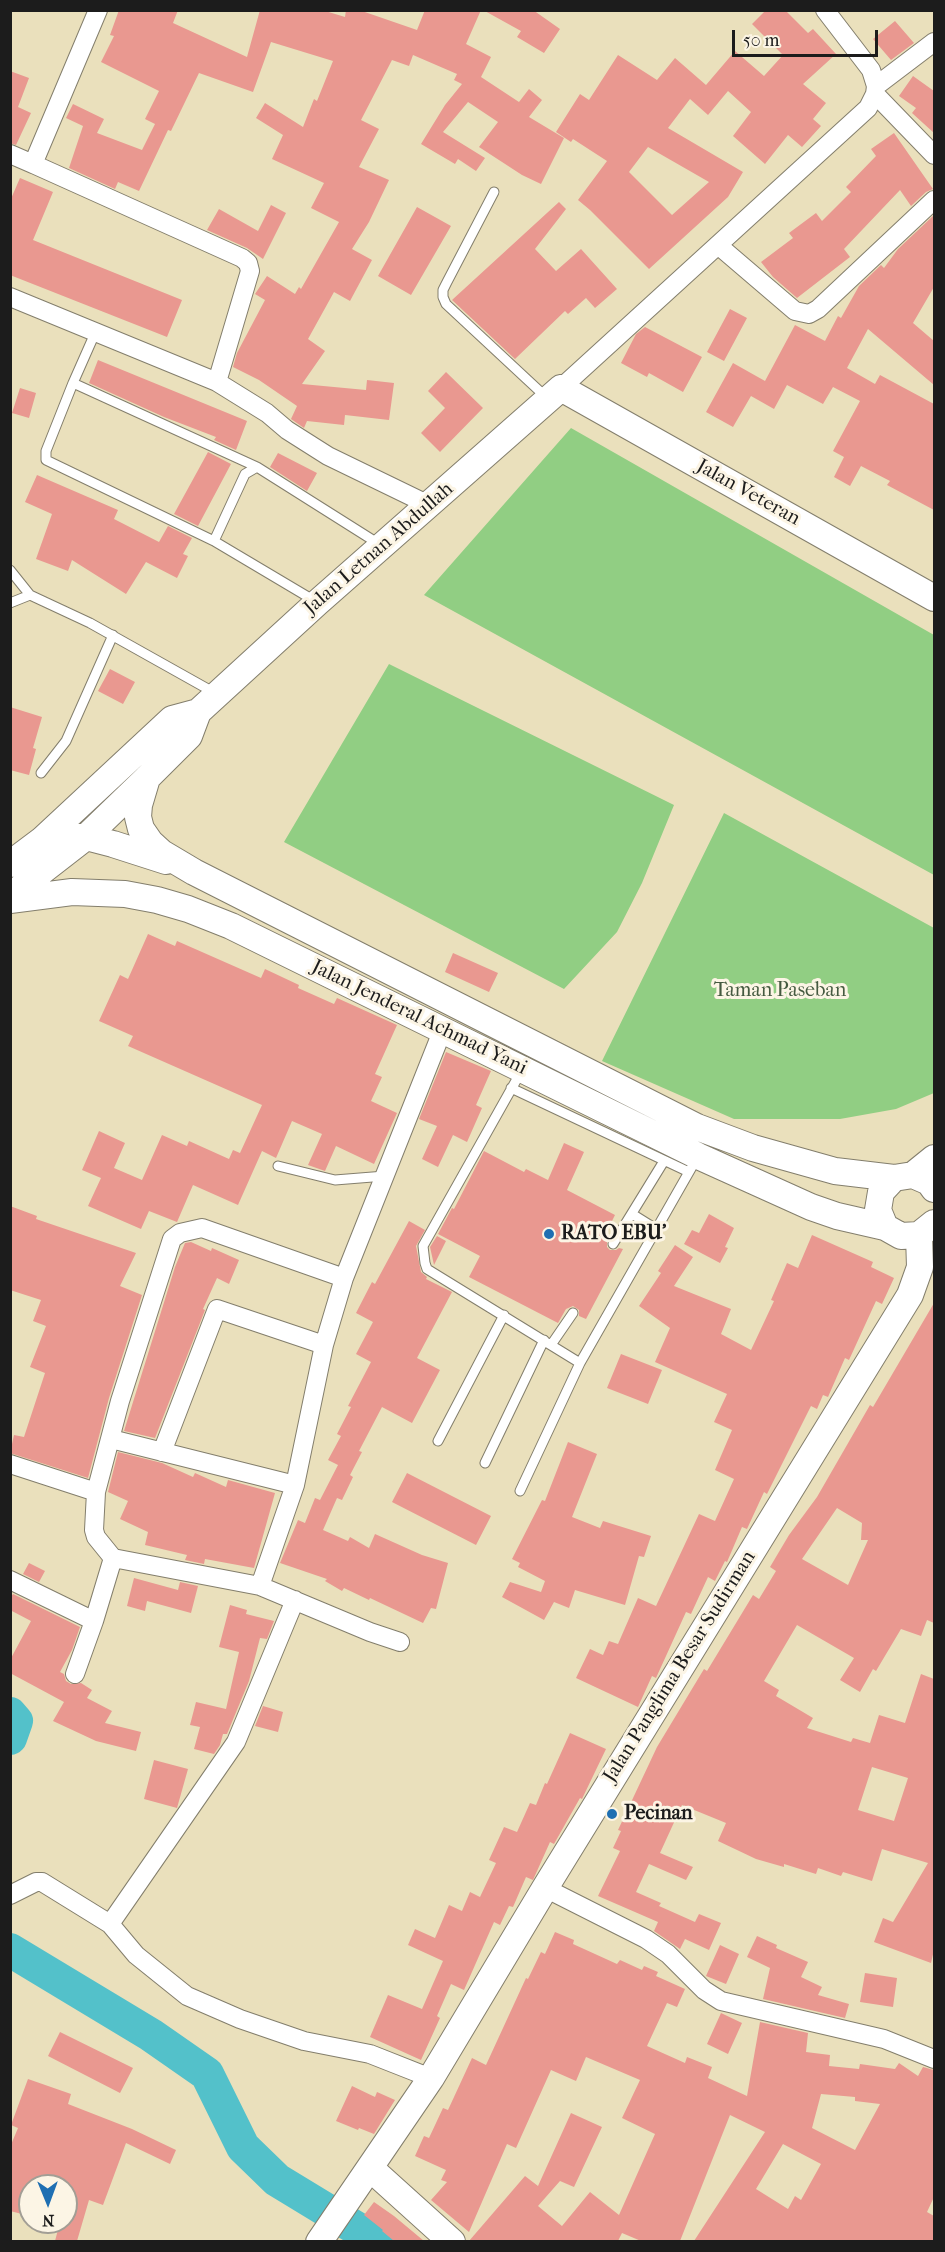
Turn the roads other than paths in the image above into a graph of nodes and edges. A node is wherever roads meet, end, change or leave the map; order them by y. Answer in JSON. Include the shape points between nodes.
{"nodes":[{"id":1,"x":98,"y":10,"type":"edge"},
{"id":2,"x":825,"y":10,"type":"edge"},
{"id":3,"x":934,"y":42,"type":"edge"},
{"id":4,"x":875,"y":90,"type":"junction"},
{"id":5,"x":10,"y":154,"type":"edge"},
{"id":6,"x":934,"y":154,"type":"edge"},
{"id":7,"x":33,"y":164,"type":"junction"},
{"id":8,"x":494,"y":192,"type":"dead end"},
{"id":9,"x":934,"y":200,"type":"edge"},
{"id":10,"x":719,"y":246,"type":"junction"},
{"id":11,"x":10,"y":297,"type":"edge"},
{"id":12,"x":96,"y":331,"type":"junction"},
{"id":13,"x":73,"y":382,"type":"junction"},
{"id":14,"x":217,"y":382,"type":"junction"},
{"id":15,"x":555,"y":394,"type":"junction"},
{"id":16,"x":257,"y":467,"type":"junction"},
{"id":17,"x":429,"y":505,"type":"junction"},
{"id":18,"x":214,"y":541,"type":"junction"},
{"id":19,"x":383,"y":546,"type":"junction"},
{"id":20,"x":10,"y":570,"type":"edge"},
{"id":21,"x":30,"y":595,"type":"junction"},
{"id":22,"x":934,"y":598,"type":"edge"},
{"id":23,"x":10,"y":603,"type":"edge"},
{"id":24,"x":317,"y":603,"type":"junction"},
{"id":25,"x":113,"y":635,"type":"junction"},
{"id":26,"x":217,"y":694,"type":"junction"},
{"id":27,"x":198,"y":712,"type":"junction"},
{"id":28,"x":41,"y":773,"type":"dead end"},
{"id":29,"x":147,"y":778,"type":"junction"},
{"id":30,"x":86,"y":837,"type":"junction"},
{"id":31,"x":42,"y":840,"type":"junction"},
{"id":32,"x":10,"y":864,"type":"edge"},
{"id":33,"x":194,"y":872,"type":"junction"},
{"id":34,"x":10,"y":896,"type":"edge"},
{"id":35,"x":10,"y":900,"type":"edge"},
{"id":36,"x":443,"y":1029,"type":"junction"},
{"id":37,"x":517,"y":1078,"type":"junction"},
{"id":38,"x":934,"y":1158,"type":"edge"},
{"id":39,"x":664,"y":1161,"type":"junction"},
{"id":40,"x":693,"y":1164,"type":"junction"},
{"id":41,"x":278,"y":1166,"type":"dead end"},
{"id":42,"x":385,"y":1176,"type":"junction"},
{"id":43,"x":903,"y":1177,"type":"junction"},
{"id":44,"x":934,"y":1189,"type":"edge"},
{"id":45,"x":632,"y":1214,"type":"junction"},
{"id":46,"x":885,"y":1227,"type":"junction"},
{"id":47,"x":656,"y":1229,"type":"junction"},
{"id":48,"x":927,"y":1229,"type":"edge"},
{"id":49,"x":613,"y":1244,"type":"dead end"},
{"id":50,"x":927,"y":1271,"type":"edge"},
{"id":51,"x":344,"y":1278,"type":"junction"},
{"id":52,"x":573,"y":1313,"type":"dead end"},
{"id":53,"x":504,"y":1315,"type":"junction"},
{"id":54,"x":547,"y":1343,"type":"junction"},
{"id":55,"x":324,"y":1345,"type":"junction"},
{"id":56,"x":580,"y":1363,"type":"junction"},
{"id":57,"x":111,"y":1439,"type":"junction"},
{"id":58,"x":438,"y":1441,"type":"dead end"},
{"id":59,"x":162,"y":1452,"type":"junction"},
{"id":60,"x":485,"y":1463,"type":"dead end"},
{"id":61,"x":10,"y":1464,"type":"edge"},
{"id":62,"x":295,"y":1485,"type":"junction"},
{"id":63,"x":519,"y":1491,"type":"dead end"},
{"id":64,"x":96,"y":1492,"type":"junction"},
{"id":65,"x":113,"y":1558,"type":"junction"},
{"id":66,"x":10,"y":1580,"type":"edge"},
{"id":67,"x":260,"y":1586,"type":"junction"},
{"id":68,"x":295,"y":1600,"type":"junction"},
{"id":69,"x":94,"y":1621,"type":"junction"},
{"id":70,"x":400,"y":1642,"type":"dead end"},
{"id":71,"x":75,"y":1674,"type":"dead end"},
{"id":72,"x":545,"y":1888,"type":"junction"},
{"id":73,"x":10,"y":1895,"type":"edge"},
{"id":74,"x":110,"y":1924,"type":"junction"},
{"id":75,"x":934,"y":2059,"type":"edge"},
{"id":76,"x":431,"y":2078,"type":"junction"},
{"id":77,"x":370,"y":2168,"type":"junction"},
{"id":78,"x":324,"y":2233,"type":"edge"},
{"id":79,"x":452,"y":2241,"type":"edge"}],
"edges":[{"from":1,"to":7,"type":"street"},
{"from":2,"to":4,"type":"street","via":[[871,70]]},
{"from":3,"to":4,"type":"street"},
{"from":4,"to":6,"type":"street"},
{"from":4,"to":10,"type":"street","via":[[868,108]]},
{"from":5,"to":7,"type":"street"},
{"from":7,"to":14,"type":"street","via":[[237,255],[248,264],[250,272]]},
{"from":8,"to":15,"type":"lane","via":[[443,290],[443,297],[446,304]]},
{"from":9,"to":10,"type":"street","via":[[809,314],[795,311]]},
{"from":10,"to":15,"type":"street"},
{"from":11,"to":12,"type":"street"},
{"from":12,"to":13,"type":"lane"},
{"from":12,"to":14,"type":"street"},
{"from":13,"to":16,"type":"lane"},
{"from":13,"to":18,"type":"lane","via":[[46,460]]},
{"from":14,"to":17,"type":"street","via":[[328,456]]},
{"from":15,"to":17,"type":"street","name":"Jalan Letnan Abdullah"},
{"from":15,"to":22,"type":"street","name":"Jalan Veteran"},
{"from":16,"to":18,"type":"lane","via":[[245,474]]},
{"from":16,"to":19,"type":"lane"},
{"from":17,"to":19,"type":"street","name":"Jalan Letnan Abdullah"},
{"from":18,"to":24,"type":"lane"},
{"from":19,"to":24,"type":"street","name":"Jalan Letnan Abdullah"},
{"from":20,"to":21,"type":"lane"},
{"from":21,"to":23,"type":"lane"},
{"from":21,"to":25,"type":"lane"},
{"from":24,"to":26,"type":"street","name":"Jalan Letnan Abdullah"},
{"from":25,"to":26,"type":"lane"},
{"from":25,"to":28,"type":"lane","via":[[66,741]]},
{"from":26,"to":27,"type":"street","name":"Jalan Letnan Abdullah"},
{"from":27,"to":29,"type":"street","name":"Jalan Letnan Abdullah","via":[[189,736]]},
{"from":27,"to":31,"type":"street","name":"Jalan Letnan Abdullah","via":[[172,719]]},
{"from":29,"to":30,"type":"street","name":"Jalan Letnan Abdullah"},
{"from":29,"to":33,"type":"street","via":[[139,805],[141,829],[156,848]]},
{"from":30,"to":31,"type":"street"},
{"from":30,"to":33,"type":"street"},
{"from":30,"to":34,"type":"street","name":"Jalan Letnan Abdullah"},
{"from":31,"to":32,"type":"street","name":"Jalan Letnan Abdullah"},
{"from":33,"to":43,"type":"street","name":"Jalan Jenderal Achmad Yani","via":[[697,1127],[835,1171]]},
{"from":35,"to":36,"type":"street","name":"Jalan Jenderal Achmad Yani","via":[[72,892],[157,900],[231,926]]},
{"from":36,"to":37,"type":"street","name":"Jalan Jenderal Achmad Yani"},
{"from":36,"to":42,"type":"street"},
{"from":37,"to":39,"type":"lane"},
{"from":37,"to":40,"type":"street","name":"Jalan Jenderal Achmad Yani"},
{"from":37,"to":53,"type":"lane","via":[[423,1246],[427,1269]]},
{"from":38,"to":43,"type":"street"},
{"from":39,"to":40,"type":"lane"},
{"from":39,"to":45,"type":"lane"},
{"from":40,"to":46,"type":"street","name":"Jalan Jenderal Achmad Yani","via":[[837,1216]]},
{"from":40,"to":47,"type":"lane"},
{"from":41,"to":42,"type":"lane","via":[[335,1180]]},
{"from":42,"to":51,"type":"street"},
{"from":43,"to":44,"type":"street","via":[[929,1182]]},
{"from":43,"to":46,"type":"street","via":[[886,1184],[878,1200]]},
{"from":45,"to":47,"type":"lane"},
{"from":45,"to":49,"type":"lane"},
{"from":46,"to":48,"type":"street","name":"Jalan Jenderal Achmad Yani","via":[[901,1236]]},
{"from":47,"to":56,"type":"lane"},
{"from":48,"to":50,"type":"street","name":"Jalan Panglima Besar Sudirman"},
{"from":50,"to":72,"type":"street","name":"Jalan Panglima Besar Sudirman"},
{"from":51,"to":55,"type":"street"},
{"from":51,"to":57,"type":"street","via":[[202,1228],[174,1236],[155,1286]]},
{"from":52,"to":54,"type":"lane"},
{"from":53,"to":54,"type":"lane"},
{"from":53,"to":58,"type":"lane"},
{"from":54,"to":56,"type":"lane"},
{"from":54,"to":60,"type":"lane"},
{"from":55,"to":59,"type":"street","via":[[216,1309]]},
{"from":55,"to":62,"type":"street"},
{"from":56,"to":63,"type":"lane"},
{"from":57,"to":59,"type":"street"},
{"from":57,"to":64,"type":"street"},
{"from":59,"to":62,"type":"street"},
{"from":61,"to":64,"type":"street"},
{"from":62,"to":67,"type":"street"},
{"from":64,"to":65,"type":"street","via":[[94,1530]]},
{"from":65,"to":67,"type":"street"},
{"from":65,"to":69,"type":"street"},
{"from":66,"to":69,"type":"street"},
{"from":67,"to":68,"type":"street"},
{"from":68,"to":70,"type":"street"},
{"from":68,"to":74,"type":"street","via":[[236,1742]]},
{"from":69,"to":71,"type":"street"},
{"from":72,"to":75,"type":"street","via":[[646,1939],[721,2001],[884,2039]]},
{"from":72,"to":76,"type":"street","name":"Jalan Panglima Besar Sudirman"},
{"from":73,"to":74,"type":"street","via":[[42,1882]]},
{"from":74,"to":76,"type":"street","via":[[136,1955],[187,1996],[250,2023],[304,2041],[370,2054]]},
{"from":76,"to":77,"type":"street","name":"Jalan Panglima Besar Sudirman"},
{"from":77,"to":78,"type":"street","name":"Jalan Panglima Besar Sudirman"},
{"from":77,"to":79,"type":"street"}]}
